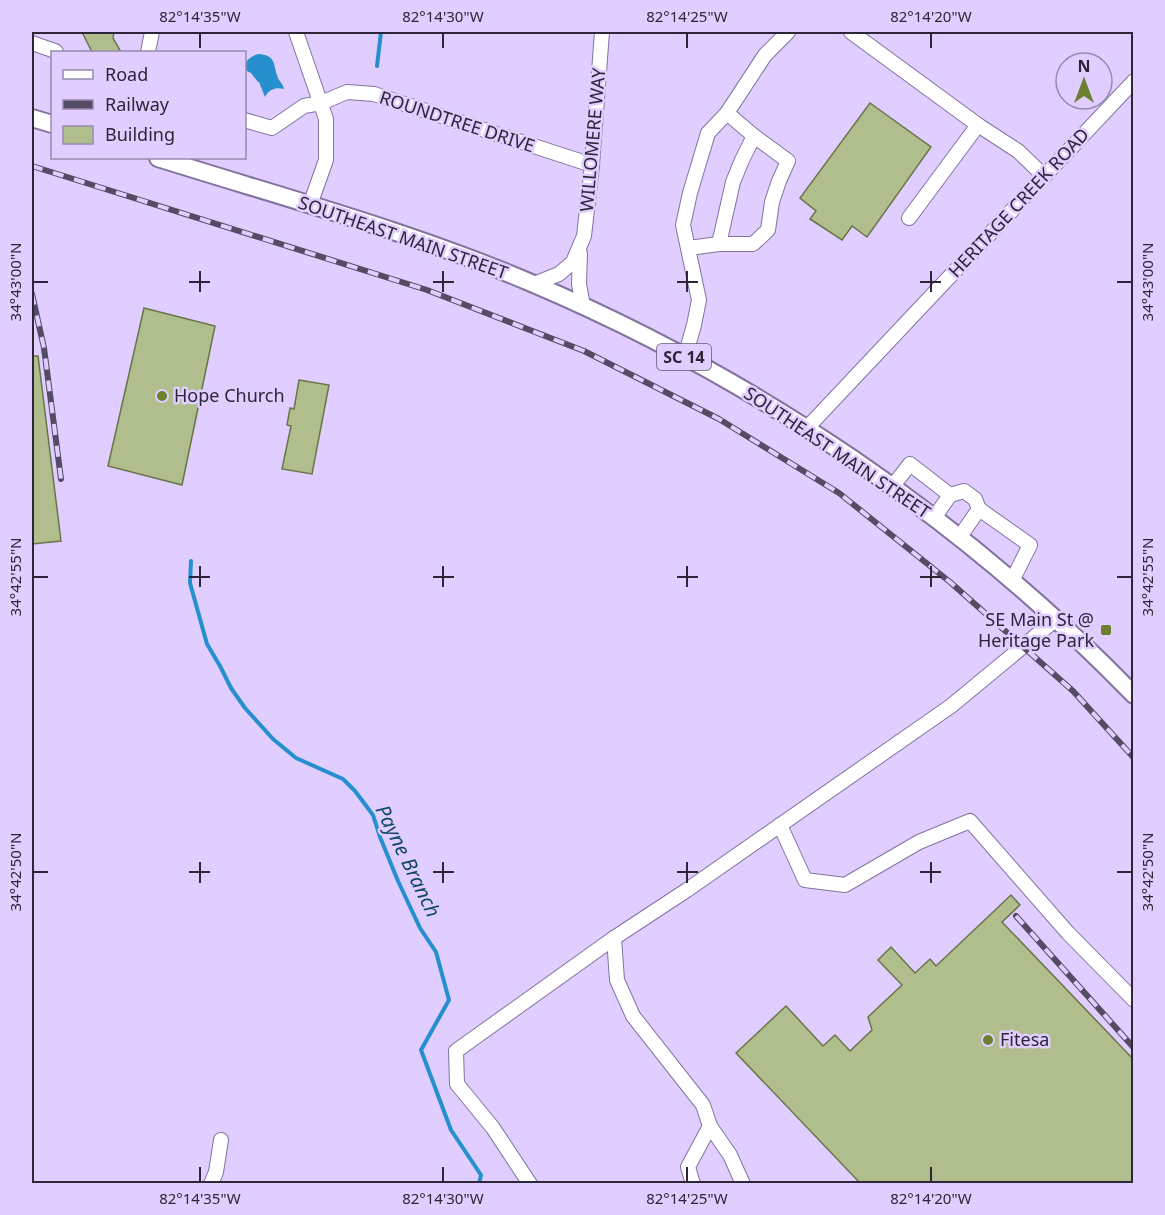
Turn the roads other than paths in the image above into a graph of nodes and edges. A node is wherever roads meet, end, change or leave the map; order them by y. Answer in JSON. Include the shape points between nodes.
{"nodes":[{"id":1,"x":152,"y":32,"type":"edge"},
{"id":2,"x":296,"y":32,"type":"edge"},
{"id":3,"x":602,"y":32,"type":"edge"},
{"id":4,"x":788,"y":32,"type":"edge"},
{"id":5,"x":851,"y":32,"type":"edge"},
{"id":6,"x":32,"y":44,"type":"edge"},
{"id":7,"x":53,"y":51,"type":"edge"},
{"id":8,"x":148,"y":51,"type":"edge"},
{"id":9,"x":1134,"y":81,"type":"edge"},
{"id":10,"x":321,"y":103,"type":"junction"},
{"id":11,"x":727,"y":113,"type":"junction"},
{"id":12,"x":32,"y":118,"type":"edge"},
{"id":13,"x":246,"y":121,"type":"edge"},
{"id":14,"x":51,"y":124,"type":"edge"},
{"id":15,"x":978,"y":125,"type":"junction"},
{"id":16,"x":754,"y":136,"type":"junction"},
{"id":17,"x":161,"y":159,"type":"edge"},
{"id":18,"x":591,"y":165,"type":"junction"},
{"id":19,"x":1044,"y":176,"type":"junction"},
{"id":20,"x":310,"y":206,"type":"junction"},
{"id":21,"x":909,"y":218,"type":"dead end"},
{"id":22,"x":719,"y":244,"type":"junction"},
{"id":23,"x":580,"y":248,"type":"junction"},
{"id":24,"x":688,"y":248,"type":"junction"},
{"id":25,"x":534,"y":284,"type":"junction"},
{"id":26,"x":583,"y":306,"type":"junction"},
{"id":27,"x":684,"y":357,"type":"junction"},
{"id":28,"x":806,"y":429,"type":"junction"},
{"id":29,"x":892,"y":487,"type":"junction"},
{"id":30,"x":950,"y":495,"type":"junction"},
{"id":31,"x":979,"y":509,"type":"junction"},
{"id":32,"x":934,"y":518,"type":"junction"},
{"id":33,"x":959,"y":538,"type":"junction"},
{"id":34,"x":1012,"y":580,"type":"junction"},
{"id":35,"x":1055,"y":620,"type":"junction"},
{"id":36,"x":1134,"y":695,"type":"edge"},
{"id":37,"x":780,"y":825,"type":"junction"},
{"id":38,"x":614,"y":938,"type":"junction"},
{"id":39,"x":1134,"y":1000,"type":"edge"},
{"id":40,"x":710,"y":1126,"type":"junction"},
{"id":41,"x":221,"y":1140,"type":"dead end"},
{"id":42,"x":211,"y":1184,"type":"edge"},
{"id":43,"x":530,"y":1184,"type":"edge"},
{"id":44,"x":693,"y":1184,"type":"edge"},
{"id":45,"x":743,"y":1184,"type":"edge"}],
"edges":[{"from":1,"to":8,"type":"street"},
{"from":2,"to":10,"type":"street"},
{"from":3,"to":18,"type":"street","name":"WILLOMERE WAY"},
{"from":4,"to":11,"type":"street","via":[[765,55]]},
{"from":5,"to":15,"type":"street"},
{"from":6,"to":7,"type":"street"},
{"from":9,"to":19,"type":"street","name":"HERITAGE CREEK ROAD"},
{"from":10,"to":13,"type":"street","name":"ROUNDTREE DRIVE","via":[[304,106],[272,128]]},
{"from":10,"to":18,"type":"street","name":"ROUNDTREE DRIVE","via":[[347,92],[374,94]]},
{"from":10,"to":20,"type":"street","via":[[326,119],[326,160]]},
{"from":11,"to":16,"type":"street"},
{"from":11,"to":24,"type":"street","via":[[708,133],[690,193],[683,225]]},
{"from":12,"to":14,"type":"main road"},
{"from":15,"to":19,"type":"street","via":[[1018,152]]},
{"from":15,"to":21,"type":"street"},
{"from":16,"to":22,"type":"street","via":[[733,182]]},
{"from":16,"to":22,"type":"street","via":[[788,161],[772,202],[768,230],[753,244]]},
{"from":17,"to":20,"type":"main road","name":"SOUTHEAST MAIN STREET","number":"SC 14"},
{"from":18,"to":23,"type":"street","name":"WILLOMERE WAY"},
{"from":19,"to":28,"type":"street","name":"HERITAGE CREEK ROAD"},
{"from":20,"to":25,"type":"main road","name":"SOUTHEAST MAIN STREET","number":"SC 14","via":[[417,239]]},
{"from":22,"to":24,"type":"street"},
{"from":23,"to":25,"type":"street","name":"WILLOMERE WAY","via":[[573,262],[559,274]]},
{"from":23,"to":26,"type":"street","name":"WILLOMERE WAY"},
{"from":24,"to":27,"type":"street","via":[[699,300]]},
{"from":25,"to":26,"type":"main road","name":"SOUTHEAST MAIN STREET","number":"SC 14"},
{"from":26,"to":27,"type":"main road","name":"SOUTHEAST MAIN STREET","number":"SC 14"},
{"from":27,"to":28,"type":"main road","name":"SOUTHEAST MAIN STREET","number":"SC 14"},
{"from":28,"to":29,"type":"main road","name":"SOUTHEAST MAIN STREET","number":"SC 14"},
{"from":29,"to":30,"type":"street","via":[[910,464]]},
{"from":29,"to":32,"type":"main road","name":"SOUTHEAST MAIN STREET","number":"SC 14"},
{"from":30,"to":31,"type":"street","via":[[964,492],[975,499]]},
{"from":30,"to":32,"type":"street"},
{"from":31,"to":33,"type":"street"},
{"from":31,"to":34,"type":"street","via":[[1030,545]]},
{"from":32,"to":33,"type":"main road","name":"SOUTHEAST MAIN STREET","number":"SC 14"},
{"from":33,"to":34,"type":"main road","name":"SOUTHEAST MAIN STREET","number":"SC 14"},
{"from":34,"to":35,"type":"main road","name":"SOUTHEAST MAIN STREET","number":"SC 14"},
{"from":35,"to":36,"type":"main road","name":"SOUTHEAST MAIN STREET","number":"SC 14"},
{"from":35,"to":37,"type":"street","via":[[951,706]]},
{"from":37,"to":38,"type":"street"},
{"from":37,"to":39,"type":"street","via":[[805,880],[845,885],[920,842],[969,821],[1068,933]]},
{"from":38,"to":40,"type":"street","via":[[617,980],[633,1016],[703,1105]]},
{"from":38,"to":43,"type":"street","via":[[456,1051],[457,1084],[493,1128]]},
{"from":40,"to":44,"type":"street","via":[[688,1167]]},
{"from":40,"to":45,"type":"street","via":[[730,1155]]},
{"from":41,"to":42,"type":"street"}]}
